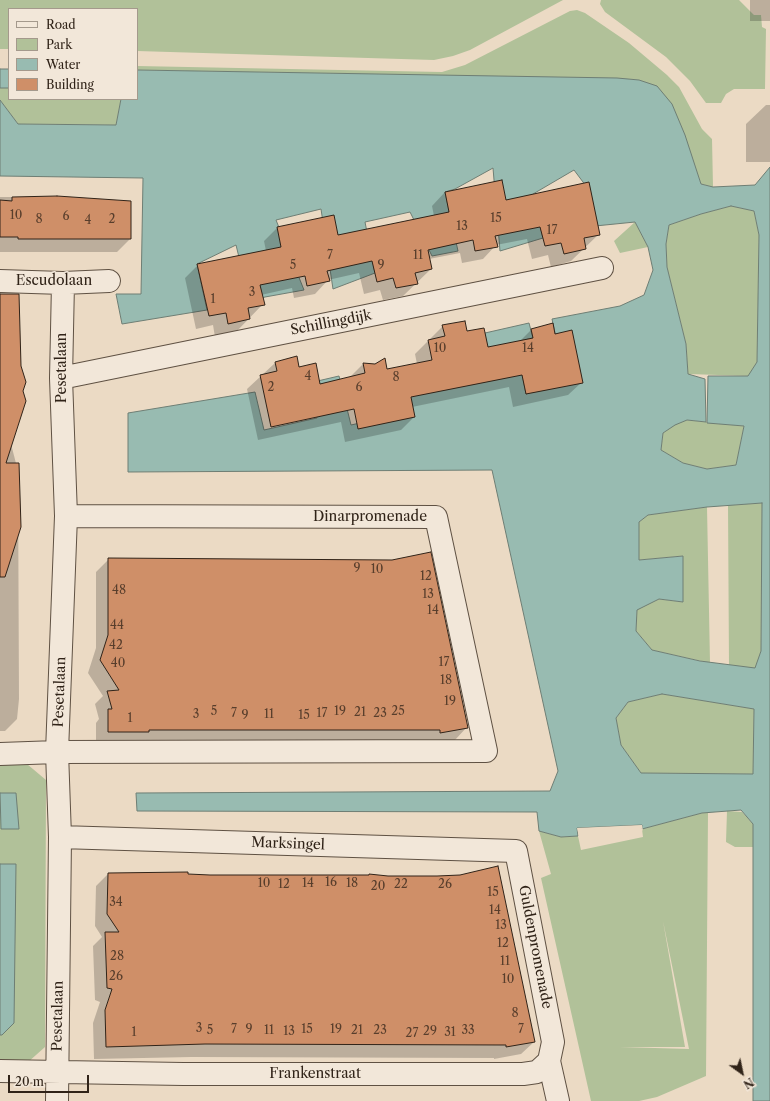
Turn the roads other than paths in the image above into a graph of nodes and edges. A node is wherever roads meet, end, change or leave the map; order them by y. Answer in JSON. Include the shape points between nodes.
{"nodes":[{"id":1,"x":602,"y":268,"type":"dead end"},
{"id":2,"x":0,"y":281,"type":"edge"},
{"id":3,"x":109,"y":281,"type":"dead end"},
{"id":4,"x":62,"y":283,"type":"junction"},
{"id":5,"x":61,"y":378,"type":"junction"},
{"id":6,"x":66,"y":516,"type":"junction"},
{"id":7,"x":58,"y":752,"type":"junction"},
{"id":8,"x":0,"y":754,"type":"edge"},
{"id":9,"x":60,"y":837,"type":"junction"},
{"id":10,"x":516,"y":851,"type":"joint"},
{"id":11,"x":551,"y":1051,"type":"junction"},
{"id":12,"x":0,"y":1071,"type":"edge"},
{"id":13,"x":57,"y":1071,"type":"junction"},
{"id":14,"x":57,"y":1101,"type":"edge"},
{"id":15,"x":558,"y":1101,"type":"edge"}],
"edges":[{"from":1,"to":5,"type":"street","name":"Schillingdijk"},
{"from":2,"to":4,"type":"street","name":"Escudolaan"},
{"from":3,"to":4,"type":"street","name":"Escudolaan"},
{"from":4,"to":5,"type":"street","name":"Pesetalaan"},
{"from":5,"to":6,"type":"street","name":"Pesetalaan"},
{"from":6,"to":7,"type":"street","name":"Pesetalaan"},
{"from":6,"to":7,"type":"street","name":"Dinarpromenade","via":[[436,517],[486,751]]},
{"from":7,"to":8,"type":"street"},
{"from":7,"to":9,"type":"street","name":"Pesetalaan"},
{"from":9,"to":10,"type":"street","name":"Marksingel"},
{"from":9,"to":13,"type":"street","name":"Pesetalaan"},
{"from":10,"to":11,"type":"street","name":"Guldenpromenade"},
{"from":11,"to":13,"type":"street","name":"Frankenstraat","via":[[537,1072],[523,1074],[183,1074]]},
{"from":11,"to":15,"type":"street","name":"Guldenpromenade"},
{"from":12,"to":13,"type":"street","name":"Frankenstraat"},
{"from":13,"to":14,"type":"street","name":"Pesetalaan"}]}
